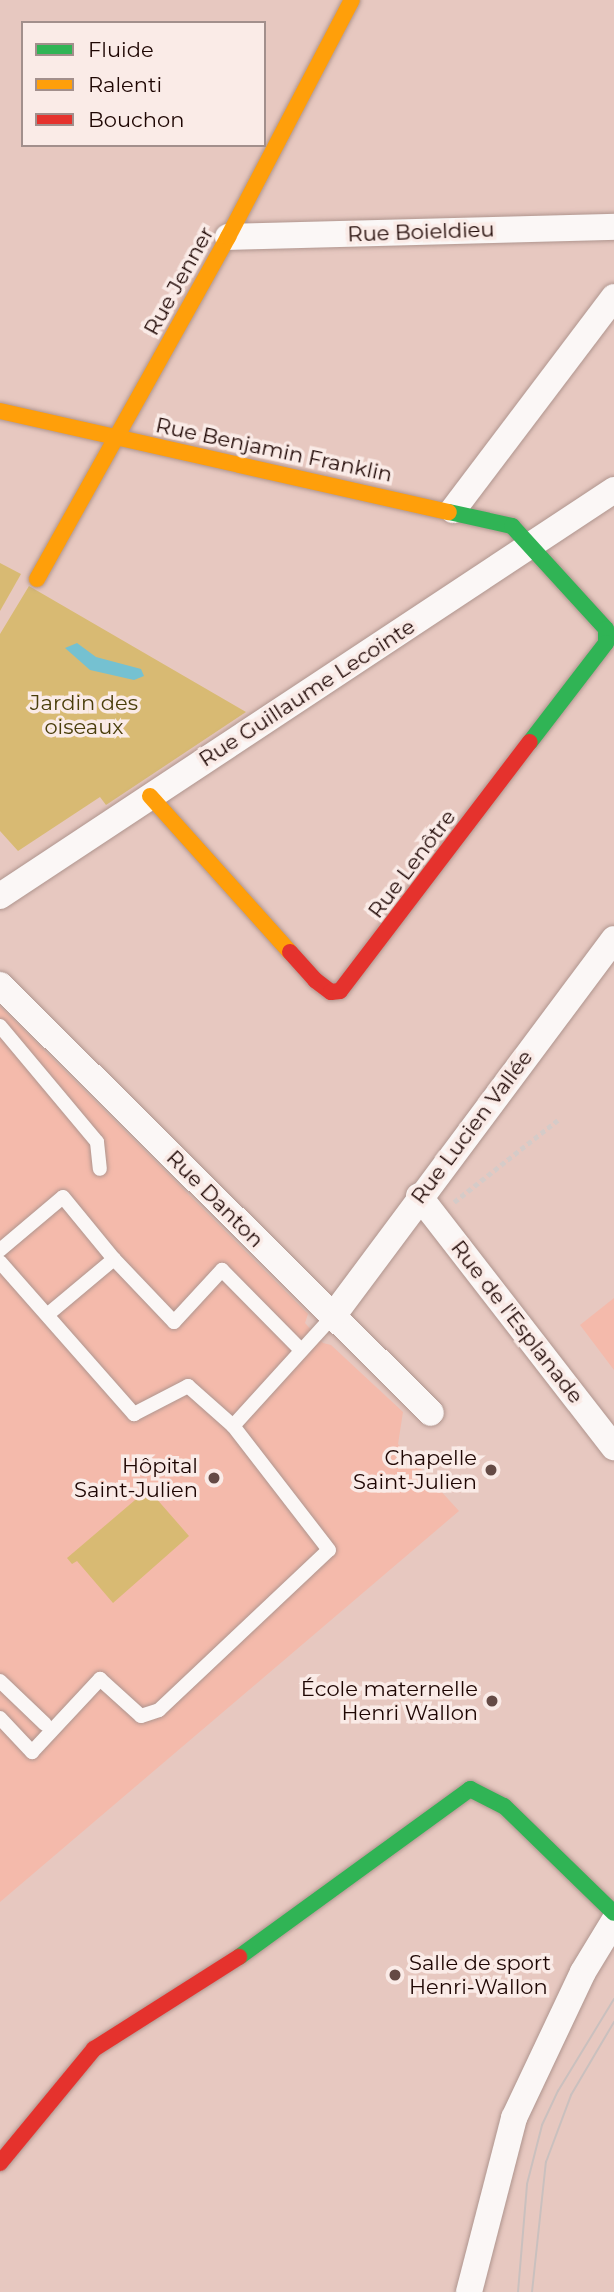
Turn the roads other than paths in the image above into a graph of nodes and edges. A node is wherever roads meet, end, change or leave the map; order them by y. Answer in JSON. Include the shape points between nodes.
{"nodes":[{"id":1,"x":352,"y":0,"type":"edge"},
{"id":2,"x":614,"y":227,"type":"edge"},
{"id":3,"x":228,"y":237,"type":"junction"},
{"id":4,"x":614,"y":297,"type":"edge"},
{"id":5,"x":0,"y":411,"type":"edge"},
{"id":6,"x":117,"y":438,"type":"junction"},
{"id":7,"x":614,"y":489,"type":"edge"},
{"id":8,"x":453,"y":510,"type":"junction"},
{"id":9,"x":531,"y":545,"type":"junction"},
{"id":10,"x":37,"y":579,"type":"dead end"},
{"id":11,"x":150,"y":796,"type":"junction"},
{"id":12,"x":0,"y":897,"type":"edge"},
{"id":13,"x":614,"y":939,"type":"edge"},
{"id":14,"x":0,"y":985,"type":"edge"},
{"id":15,"x":0,"y":1026,"type":"edge"},
{"id":16,"x":100,"y":1169,"type":"dead end"},
{"id":17,"x":427,"y":1207,"type":"junction"},
{"id":18,"x":0,"y":1250,"type":"edge"},
{"id":19,"x":114,"y":1259,"type":"junction"},
{"id":20,"x":0,"y":1262,"type":"edge"},
{"id":21,"x":47,"y":1315,"type":"junction"},
{"id":22,"x":333,"y":1316,"type":"junction"},
{"id":23,"x":300,"y":1349,"type":"junction"},
{"id":24,"x":431,"y":1413,"type":"dead end"},
{"id":25,"x":233,"y":1426,"type":"junction"},
{"id":26,"x":614,"y":1447,"type":"edge"},
{"id":27,"x":0,"y":1681,"type":"edge"},
{"id":28,"x":0,"y":1718,"type":"edge"},
{"id":29,"x":45,"y":1724,"type":"dead end"},
{"id":30,"x":614,"y":1913,"type":"edge"},
{"id":31,"x":614,"y":1921,"type":"edge"},
{"id":32,"x":0,"y":2164,"type":"edge"},
{"id":33,"x":469,"y":2292,"type":"edge"}],
"edges":[{"from":1,"to":3,"type":"street","name":"Rue Jenner"},
{"from":2,"to":3,"type":"street","name":"Rue Boieldieu"},
{"from":3,"to":6,"type":"street","name":"Rue Jenner"},
{"from":4,"to":8,"type":"street"},
{"from":5,"to":6,"type":"street","name":"Rue Benjamin Franklin"},
{"from":6,"to":8,"type":"street","name":"Rue Benjamin Franklin"},
{"from":6,"to":10,"type":"street","name":"Rue Jenner"},
{"from":7,"to":9,"type":"street","name":"Rue Guillaume Lecointe"},
{"from":8,"to":9,"type":"street","name":"Rue Benjamin Franklin","via":[[512,526]]},
{"from":9,"to":11,"type":"street","name":"Rue Guillaume Lecointe"},
{"from":9,"to":11,"type":"street","name":"Rue Lenôtre","via":[[606,629],[606,643],[340,991],[331,992],[316,981]]},
{"from":11,"to":12,"type":"street","name":"Rue Guillaume Lecointe"},
{"from":13,"to":17,"type":"street","name":"Rue Lucien Vallée"},
{"from":14,"to":22,"type":"street","name":"Rue Danton"},
{"from":15,"to":16,"type":"lane","via":[[97,1142]]},
{"from":17,"to":22,"type":"street","name":"Rue Lucien Vallée"},
{"from":17,"to":26,"type":"street","name":"Rue de l'Esplanade"},
{"from":18,"to":19,"type":"lane","via":[[64,1197]]},
{"from":19,"to":21,"type":"lane"},
{"from":19,"to":23,"type":"lane","via":[[174,1322],[222,1270]]},
{"from":20,"to":21,"type":"lane"},
{"from":21,"to":25,"type":"lane","via":[[134,1414],[188,1386]]},
{"from":22,"to":23,"type":"lane"},
{"from":22,"to":24,"type":"street","name":"Rue Danton"},
{"from":23,"to":25,"type":"lane"},
{"from":25,"to":28,"type":"lane","via":[[328,1550],[159,1710],[141,1716],[100,1679],[32,1752]]},
{"from":27,"to":29,"type":"lane"},
{"from":30,"to":32,"type":"street","via":[[503,1806],[470,1789],[203,1984],[94,2049]]},
{"from":31,"to":33,"type":"street","via":[[583,1972],[514,2118]]}]}
